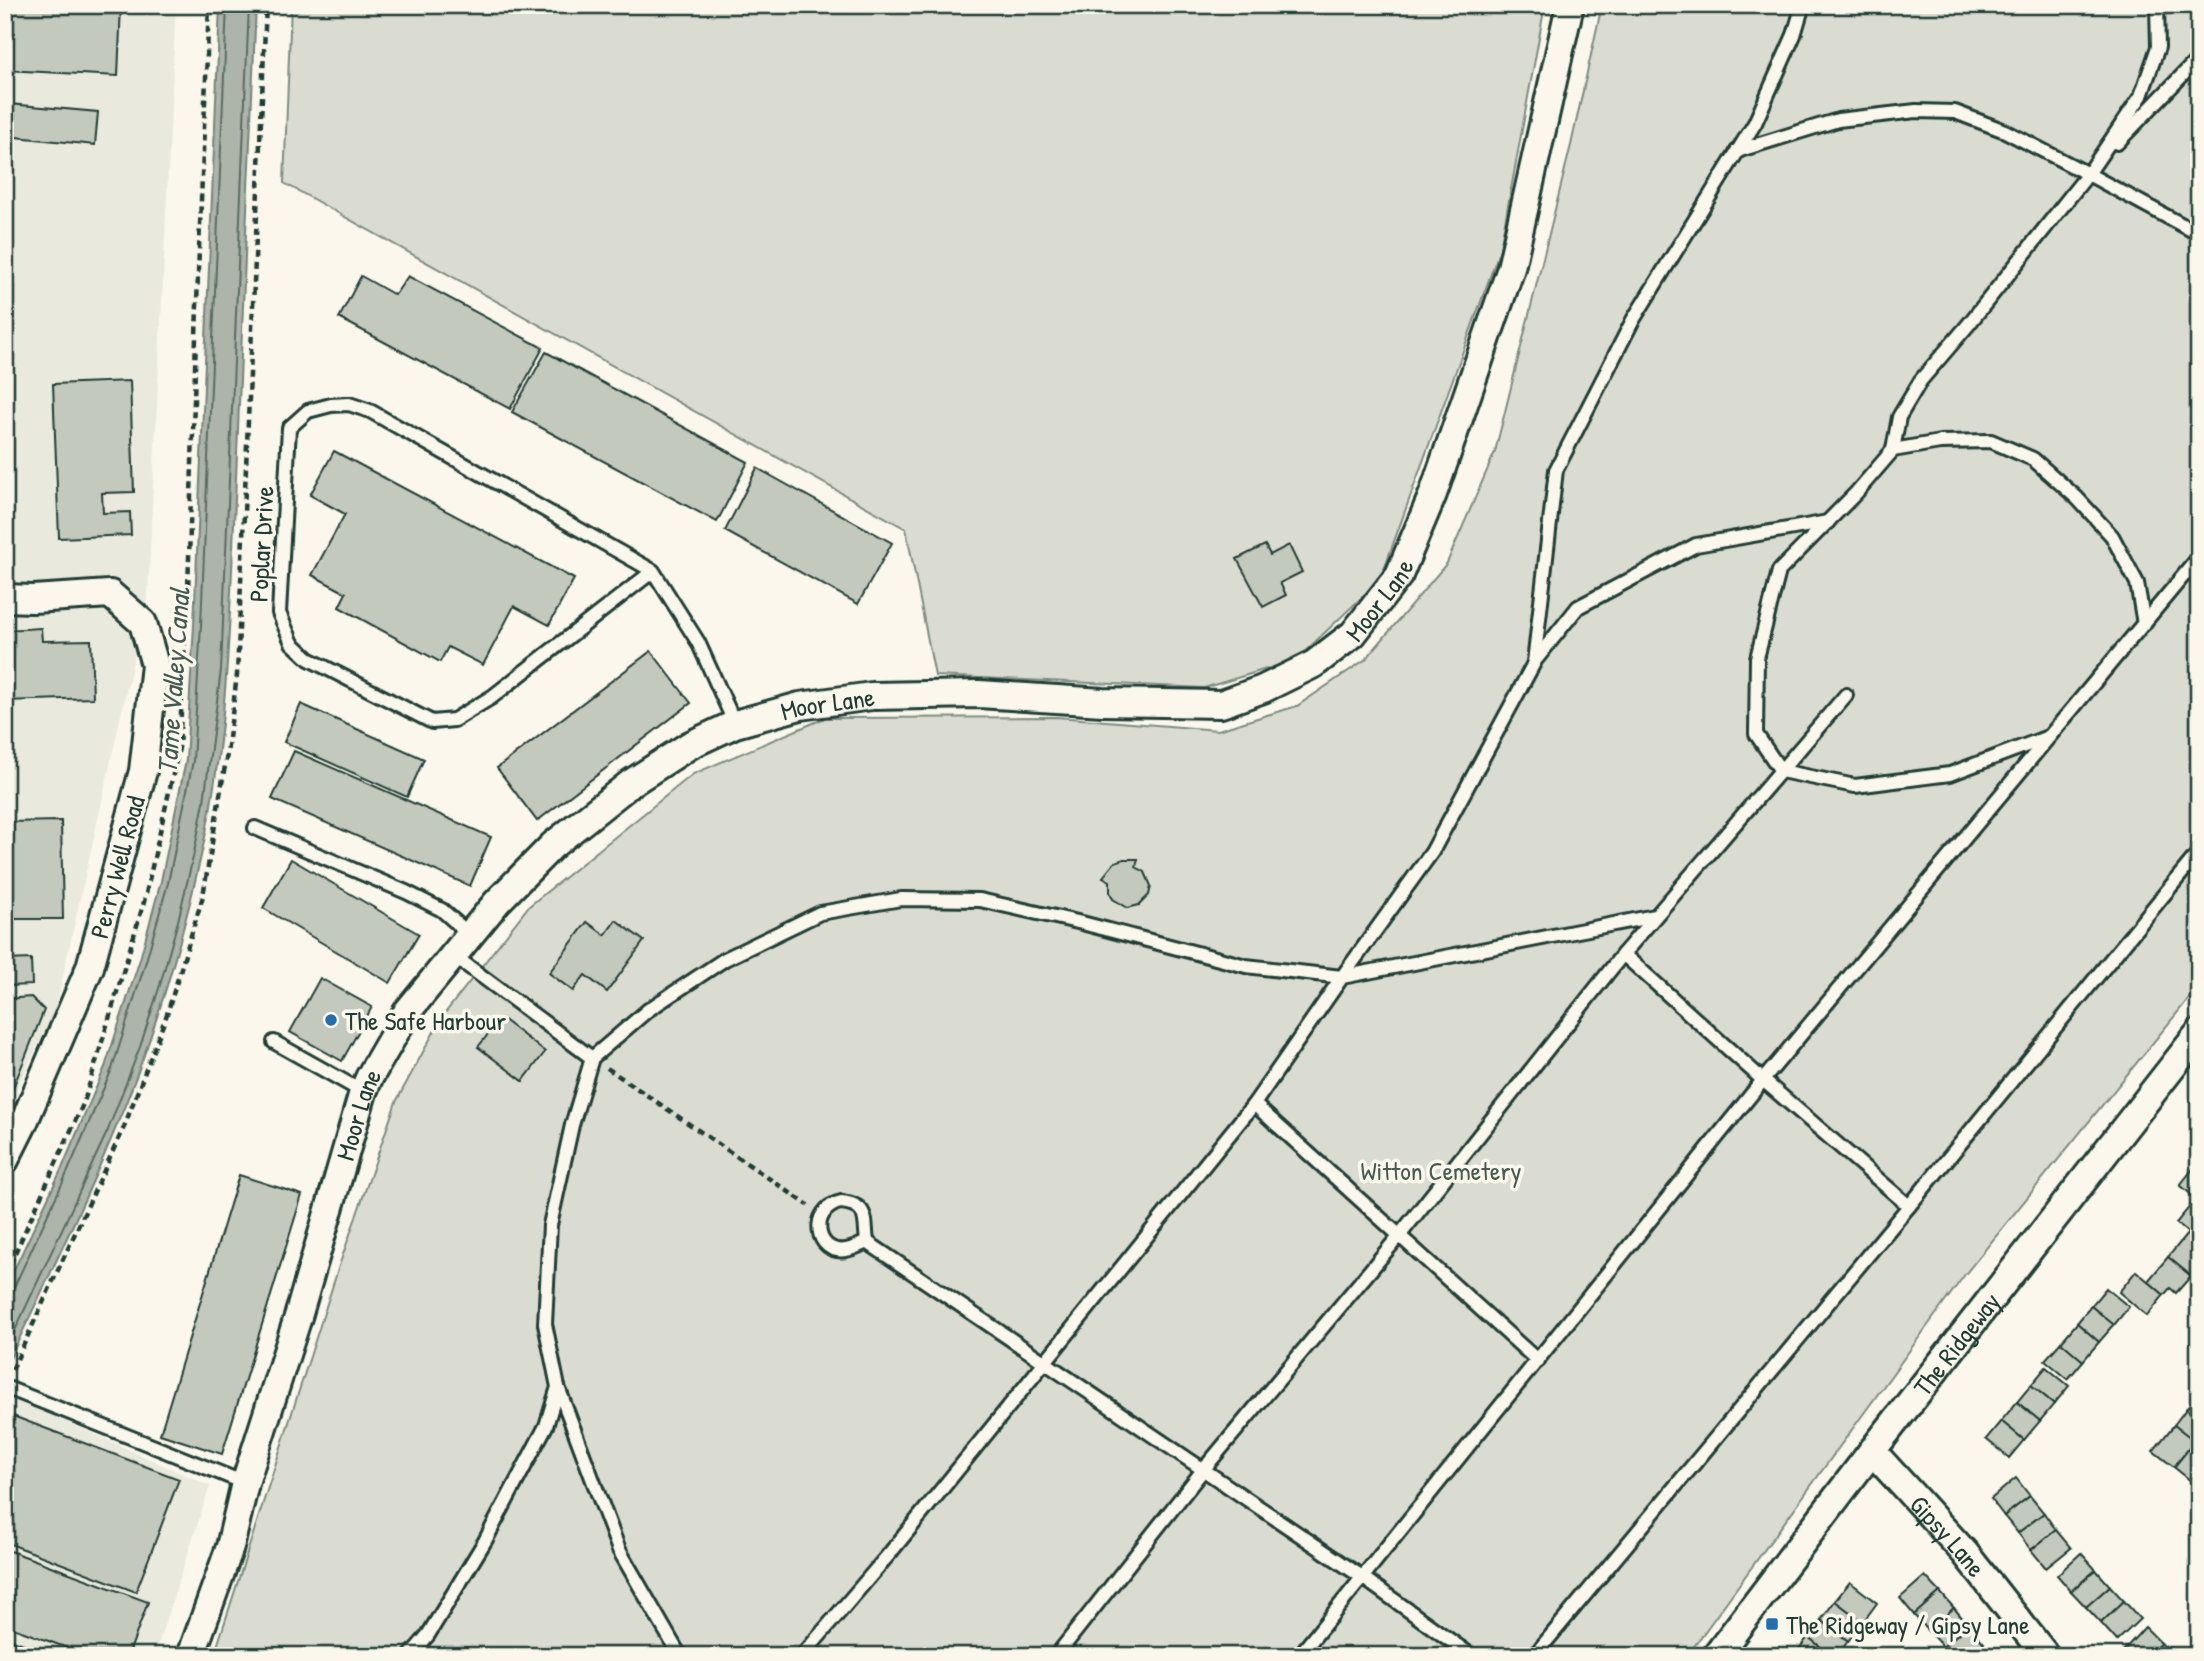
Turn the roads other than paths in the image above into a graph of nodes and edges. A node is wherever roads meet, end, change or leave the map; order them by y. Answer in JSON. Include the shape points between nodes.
{"nodes":[{"id":1,"x":1570,"y":5,"type":"edge"},
{"id":2,"x":1803,"y":5,"type":"edge"},
{"id":3,"x":2157,"y":5,"type":"edge"},
{"id":4,"x":2199,"y":58,"type":"edge"},
{"id":5,"x":1737,"y":151,"type":"junction"},
{"id":6,"x":2088,"y":174,"type":"junction"},
{"id":7,"x":2199,"y":234,"type":"edge"},
{"id":8,"x":1893,"y":450,"type":"junction"},
{"id":9,"x":1828,"y":522,"type":"junction"},
{"id":10,"x":2199,"y":557,"type":"edge"},
{"id":11,"x":653,"y":571,"type":"junction"},
{"id":12,"x":5,"y":598,"type":"edge"},
{"id":13,"x":2144,"y":624,"type":"junction"},
{"id":14,"x":1534,"y":663,"type":"junction"},
{"id":15,"x":1846,"y":695,"type":"dead end"},
{"id":16,"x":735,"y":724,"type":"junction"},
{"id":17,"x":2048,"y":737,"type":"junction"},
{"id":18,"x":1781,"y":771,"type":"junction"},
{"id":19,"x":254,"y":828,"type":"dead end"},
{"id":20,"x":2199,"y":852,"type":"edge"},
{"id":21,"x":1655,"y":916,"type":"junction"},
{"id":22,"x":462,"y":945,"type":"junction"},
{"id":23,"x":1623,"y":954,"type":"junction"},
{"id":24,"x":1342,"y":977,"type":"junction"},
{"id":25,"x":2199,"y":1033,"type":"edge"},
{"id":26,"x":274,"y":1042,"type":"dead end"},
{"id":27,"x":592,"y":1058,"type":"junction"},
{"id":28,"x":1763,"y":1080,"type":"junction"},
{"id":29,"x":363,"y":1092,"type":"junction"},
{"id":30,"x":1254,"y":1104,"type":"junction"},
{"id":31,"x":5,"y":1160,"type":"edge"},
{"id":32,"x":1909,"y":1206,"type":"junction"},
{"id":33,"x":1399,"y":1236,"type":"junction"},
{"id":34,"x":867,"y":1242,"type":"junction"},
{"id":35,"x":1538,"y":1361,"type":"junction"},
{"id":36,"x":1045,"y":1363,"type":"junction"},
{"id":37,"x":8,"y":1381,"type":"edge"},
{"id":38,"x":558,"y":1387,"type":"junction"},
{"id":39,"x":1872,"y":1451,"type":"junction"},
{"id":40,"x":1203,"y":1470,"type":"junction"},
{"id":41,"x":245,"y":1483,"type":"junction"},
{"id":42,"x":1362,"y":1577,"type":"junction"},
{"id":43,"x":191,"y":1656,"type":"edge"},
{"id":44,"x":412,"y":1656,"type":"edge"},
{"id":45,"x":680,"y":1656,"type":"edge"},
{"id":46,"x":802,"y":1656,"type":"edge"},
{"id":47,"x":1056,"y":1656,"type":"edge"},
{"id":48,"x":1299,"y":1656,"type":"edge"},
{"id":49,"x":1472,"y":1656,"type":"edge"},
{"id":50,"x":1534,"y":1656,"type":"edge"},
{"id":51,"x":1716,"y":1656,"type":"edge"},
{"id":52,"x":2046,"y":1656,"type":"edge"}],
"edges":[{"from":1,"to":16,"type":"street","name":"Moor Lane","via":[[1499,306],[1433,494],[1399,575],[1353,634],[1314,664],[1221,704],[979,694],[872,696],[800,706]]},
{"from":2,"to":5,"type":"lane","via":[[1794,35]]},
{"from":3,"to":6,"type":"lane","via":[[2158,47],[2141,96]]},
{"from":4,"to":6,"type":"lane"},
{"from":5,"to":6,"type":"lane","via":[[1838,120],[1916,111],[1955,112],[2005,131]]},
{"from":5,"to":14,"type":"lane","via":[[1633,320],[1556,470]]},
{"from":6,"to":7,"type":"lane"},
{"from":6,"to":8,"type":"lane","via":[[1921,380],[1899,417]]},
{"from":8,"to":9,"type":"lane"},
{"from":8,"to":13,"type":"lane","via":[[1940,442],[1991,441],[2033,459],[2112,536],[2137,583]]},
{"from":9,"to":14,"type":"lane","via":[[1696,545],[1578,607]]},
{"from":9,"to":18,"type":"lane","via":[[1779,571],[1757,657],[1756,734]]},
{"from":10,"to":13,"type":"lane"},
{"from":11,"to":11,"type":"lane","name":"Poplar Drive","via":[[492,697],[454,720],[432,722],[309,659],[292,643],[279,612],[289,428],[308,411],[331,405],[349,404],[370,411]]},
{"from":11,"to":16,"type":"lane","name":"Poplar Drive","via":[[698,642]]},
{"from":12,"to":31,"type":"street","name":"Perry Well Road","via":[[110,594],[144,623],[155,665],[143,771],[90,967]]},
{"from":13,"to":17,"type":"lane"},
{"from":14,"to":24,"type":"lane","via":[[1432,852]]},
{"from":15,"to":18,"type":"lane"},
{"from":16,"to":22,"type":"street","name":"Moor Lane","via":[[690,745],[631,783],[562,837],[496,902]]},
{"from":17,"to":18,"type":"lane","via":[[1950,774],[1855,786]]},
{"from":17,"to":28,"type":"lane"},
{"from":18,"to":21,"type":"lane"},
{"from":19,"to":22,"type":"lane","via":[[442,910]]},
{"from":20,"to":32,"type":"lane"},
{"from":21,"to":23,"type":"lane"},
{"from":21,"to":24,"type":"lane"},
{"from":22,"to":27,"type":"lane"},
{"from":22,"to":29,"type":"street","name":"Moor Lane","via":[[407,1012]]},
{"from":23,"to":28,"type":"lane"},
{"from":23,"to":33,"type":"lane"},
{"from":24,"to":27,"type":"lane","via":[[1245,966],[979,900],[901,899],[820,913],[725,959],[648,1010]]},
{"from":24,"to":30,"type":"lane"},
{"from":25,"to":39,"type":"street","name":"The Ridgeway"},
{"from":26,"to":29,"type":"lane"},
{"from":27,"to":38,"type":"lane","via":[[550,1225],[545,1324]]},
{"from":28,"to":32,"type":"lane"},
{"from":28,"to":35,"type":"lane"},
{"from":29,"to":41,"type":"street","name":"Moor Lane","via":[[299,1317]]},
{"from":30,"to":33,"type":"lane"},
{"from":30,"to":36,"type":"lane"},
{"from":32,"to":50,"type":"lane"},
{"from":33,"to":35,"type":"lane"},
{"from":33,"to":40,"type":"lane"},
{"from":34,"to":34,"type":"lane","via":[[866,1219],[857,1206],[834,1204],[822,1214],[819,1230],[832,1249],[848,1250]]},
{"from":34,"to":36,"type":"lane"},
{"from":35,"to":42,"type":"lane"},
{"from":36,"to":40,"type":"lane"},
{"from":36,"to":46,"type":"lane"},
{"from":37,"to":41,"type":"lane","via":[[25,1396]]},
{"from":38,"to":44,"type":"lane","via":[[546,1426],[485,1541]]},
{"from":38,"to":45,"type":"lane","via":[[619,1549]]},
{"from":39,"to":51,"type":"street","name":"The Ridgeway"},
{"from":39,"to":52,"type":"street","name":"Gipsy Lane","via":[[1965,1553]]},
{"from":40,"to":42,"type":"lane"},
{"from":40,"to":47,"type":"lane"},
{"from":41,"to":43,"type":"street","name":"Moor Lane","via":[[229,1547]]},
{"from":42,"to":48,"type":"lane"},
{"from":42,"to":49,"type":"lane"}]}
